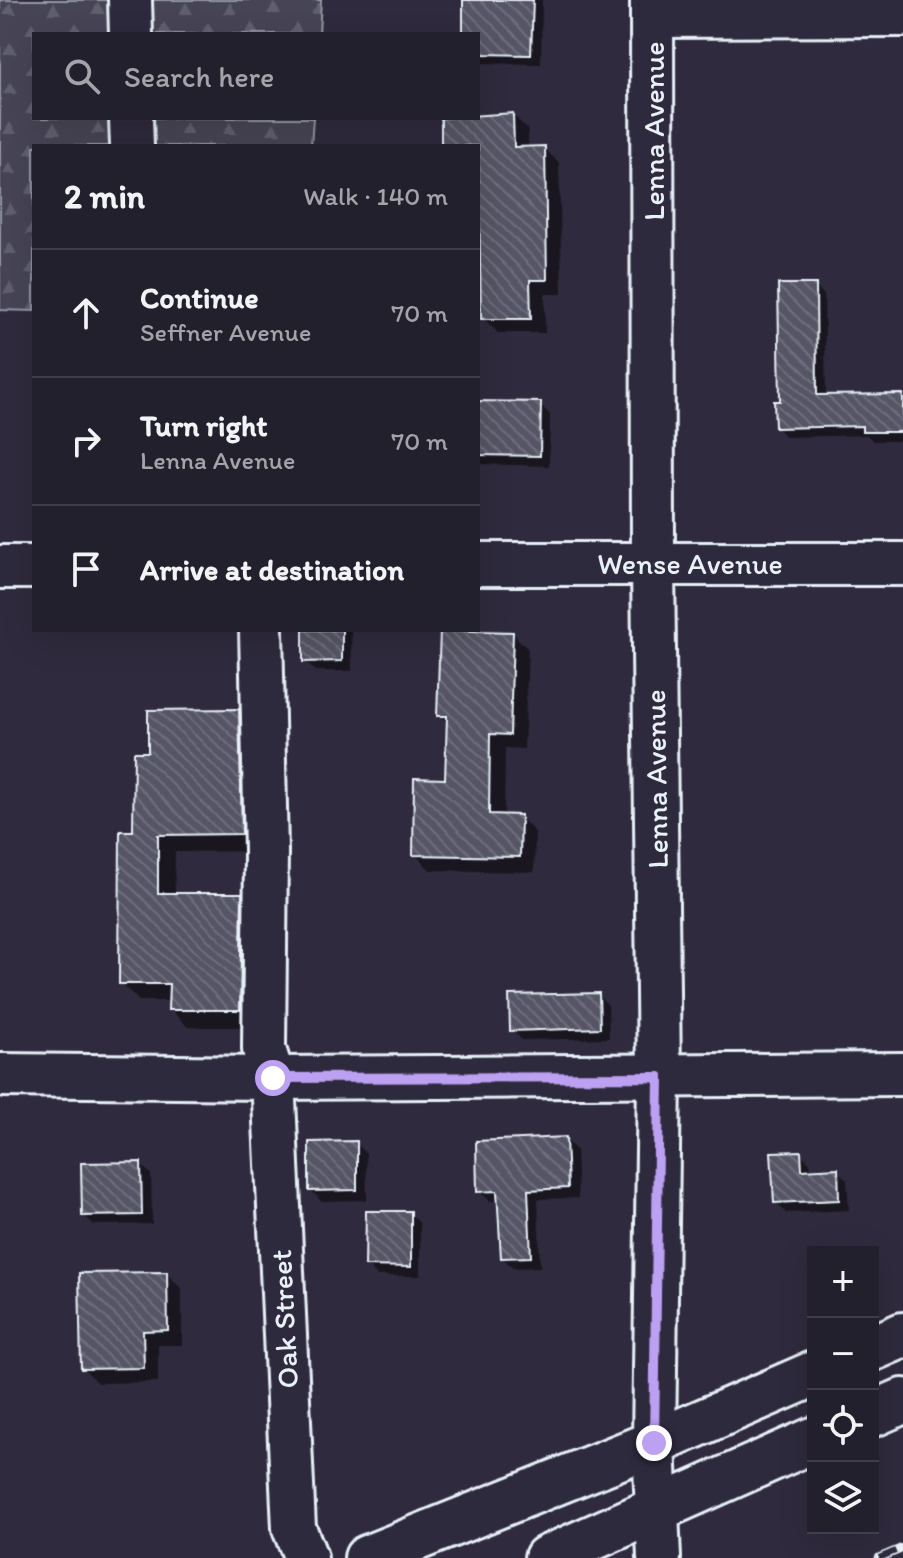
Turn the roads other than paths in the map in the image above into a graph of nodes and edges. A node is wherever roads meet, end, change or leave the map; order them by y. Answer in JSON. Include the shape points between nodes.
{"nodes":[{"id":1,"x":130,"y":0,"type":"edge"},
{"id":2,"x":652,"y":8,"type":"edge"},
{"id":3,"x":903,"y":15,"type":"edge"},
{"id":4,"x":131,"y":32,"type":"edge"},
{"id":5,"x":131,"y":120,"type":"edge"},
{"id":6,"x":132,"y":144,"type":"edge"},
{"id":7,"x":653,"y":563,"type":"junction"},
{"id":8,"x":480,"y":564,"type":"edge"},
{"id":9,"x":903,"y":564,"type":"edge"},
{"id":10,"x":0,"y":567,"type":"edge"},
{"id":11,"x":32,"y":567,"type":"edge"},
{"id":12,"x":261,"y":632,"type":"edge"},
{"id":13,"x":903,"y":1074,"type":"edge"},
{"id":14,"x":0,"y":1075,"type":"edge"},
{"id":15,"x":659,"y":1077,"type":"junction"},
{"id":16,"x":273,"y":1078,"type":"junction"},
{"id":17,"x":903,"y":1335,"type":"edge"},
{"id":18,"x":879,"y":1345,"type":"edge"},
{"id":19,"x":807,"y":1377,"type":"edge"},
{"id":20,"x":903,"y":1401,"type":"edge"},
{"id":21,"x":879,"y":1411,"type":"edge"},
{"id":22,"x":654,"y":1443,"type":"junction"},
{"id":23,"x":807,"y":1443,"type":"edge"},
{"id":24,"x":660,"y":1507,"type":"junction"},
{"id":25,"x":306,"y":1558,"type":"edge"},
{"id":26,"x":367,"y":1558,"type":"edge"},
{"id":27,"x":547,"y":1558,"type":"edge"},
{"id":28,"x":659,"y":1558,"type":"edge"}],
"edges":[{"from":1,"to":4,"type":"street"},
{"from":2,"to":3,"type":"street"},
{"from":2,"to":7,"type":"street","name":"Lenna Avenue"},
{"from":5,"to":6,"type":"street"},
{"from":7,"to":8,"type":"street","name":"Wense Avenue"},
{"from":7,"to":9,"type":"street","name":"Wense Avenue"},
{"from":7,"to":15,"type":"street","name":"Lenna Avenue"},
{"from":10,"to":11,"type":"street"},
{"from":12,"to":16,"type":"street","name":"Oak Street","via":[[264,1049]]},
{"from":13,"to":15,"type":"street"},
{"from":14,"to":16,"type":"street"},
{"from":15,"to":16,"type":"street"},
{"from":15,"to":22,"type":"street","name":"Lenna Avenue"},
{"from":16,"to":25,"type":"street","name":"Oak Street","via":[[294,1528]]},
{"from":17,"to":18,"type":"main road"},
{"from":19,"to":22,"type":"main road"},
{"from":20,"to":21,"type":"main road"},
{"from":22,"to":24,"type":"street","name":"Lenna Avenue"},
{"from":22,"to":26,"type":"main road"},
{"from":23,"to":24,"type":"main road"},
{"from":24,"to":27,"type":"main road"},
{"from":24,"to":28,"type":"street","name":"Lenna Avenue"}]}
